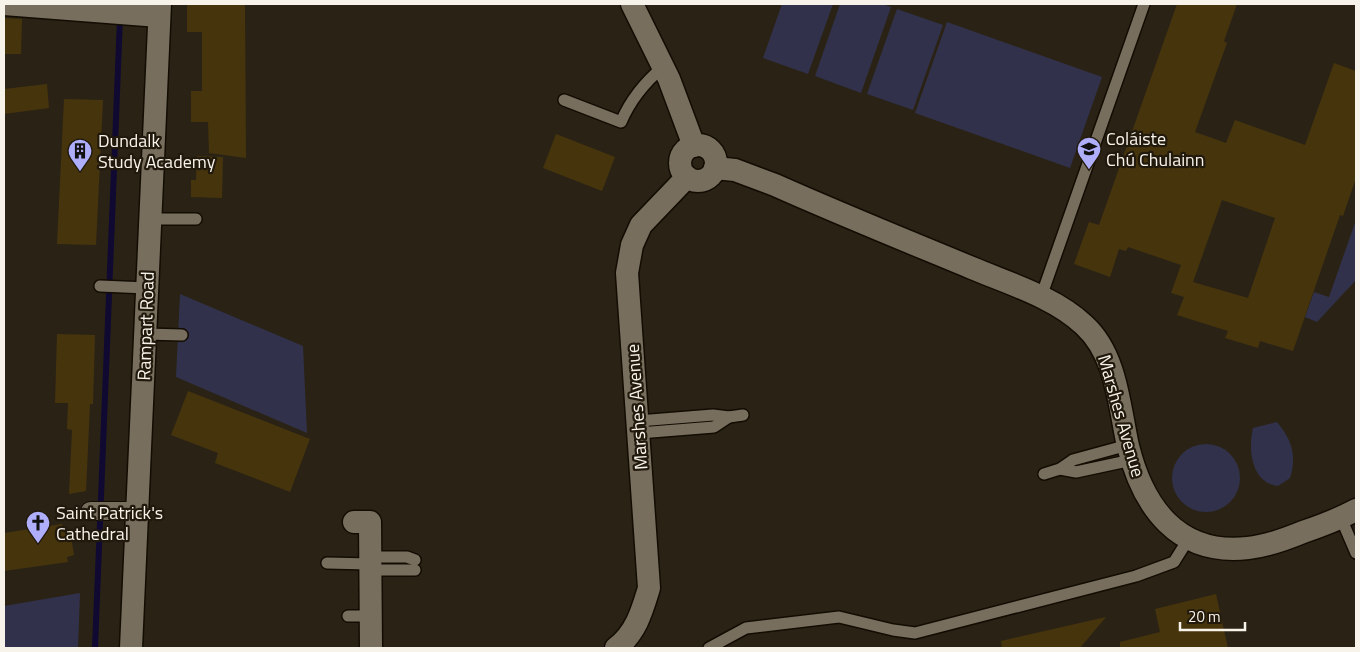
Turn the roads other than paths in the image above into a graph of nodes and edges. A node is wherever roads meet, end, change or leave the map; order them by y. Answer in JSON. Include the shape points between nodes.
{"nodes":[{"id":1,"x":4,"y":4,"type":"edge"},
{"id":2,"x":632,"y":4,"type":"edge"},
{"id":3,"x":1144,"y":4,"type":"edge"},
{"id":4,"x":160,"y":10,"type":"edge"},
{"id":5,"x":663,"y":67,"type":"junction"},
{"id":6,"x":564,"y":100,"type":"dead end"},
{"id":7,"x":694,"y":146,"type":"junction"},
{"id":8,"x":715,"y":168,"type":"junction"},
{"id":9,"x":687,"y":177,"type":"junction"},
{"id":10,"x":151,"y":219,"type":"junction"},
{"id":11,"x":196,"y":219,"type":"dead end"},
{"id":12,"x":100,"y":286,"type":"dead end"},
{"id":13,"x":148,"y":288,"type":"junction"},
{"id":14,"x":1041,"y":297,"type":"junction"},
{"id":15,"x":146,"y":334,"type":"junction"},
{"id":16,"x":182,"y":335,"type":"dead end"},
{"id":17,"x":743,"y":415,"type":"dead end"},
{"id":18,"x":639,"y":427,"type":"junction"},
{"id":19,"x":1130,"y":452,"type":"junction"},
{"id":20,"x":1044,"y":474,"type":"dead end"},
{"id":21,"x":90,"y":511,"type":"dead end"},
{"id":22,"x":138,"y":511,"type":"junction"},
{"id":23,"x":1349,"y":514,"type":"edge"},
{"id":24,"x":354,"y":522,"type":"dead end"},
{"id":25,"x":1189,"y":538,"type":"junction"},
{"id":26,"x":1356,"y":552,"type":"edge"},
{"id":27,"x":327,"y":563,"type":"dead end"},
{"id":28,"x":370,"y":564,"type":"junction"},
{"id":29,"x":415,"y":565,"type":"dead end"},
{"id":30,"x":348,"y":616,"type":"dead end"},
{"id":31,"x":371,"y":616,"type":"junction"},
{"id":32,"x":627,"y":646,"type":"edge"},
{"id":33,"x":131,"y":648,"type":"edge"},
{"id":34,"x":371,"y":648,"type":"edge"},
{"id":35,"x":709,"y":648,"type":"edge"}],
"edges":[{"from":1,"to":4,"type":"street","via":[[132,15]]},
{"from":2,"to":5,"type":"street"},
{"from":3,"to":14,"type":"lane"},
{"from":4,"to":10,"type":"street","name":"Rampart Road"},
{"from":5,"to":6,"type":"lane","via":[[648,79],[621,122]]},
{"from":5,"to":7,"type":"street"},
{"from":7,"to":8,"type":"street","via":[[710,151]]},
{"from":7,"to":9,"type":"street","via":[[681,157],[681,168]]},
{"from":8,"to":9,"type":"street","via":[[711,176],[702,181]]},
{"from":8,"to":14,"type":"street","name":"Marshes Avenue","via":[[734,170],[775,185]]},
{"from":9,"to":18,"type":"street","name":"Marshes Avenue","via":[[641,225],[632,245],[628,273]]},
{"from":10,"to":11,"type":"lane"},
{"from":10,"to":13,"type":"street","name":"Rampart Road"},
{"from":12,"to":13,"type":"lane"},
{"from":13,"to":15,"type":"street","name":"Rampart Road"},
{"from":14,"to":19,"type":"street","name":"Marshes Avenue","via":[[1085,326],[1101,345],[1113,374]]},
{"from":15,"to":16,"type":"lane"},
{"from":15,"to":22,"type":"street","name":"Rampart Road"},
{"from":17,"to":18,"type":"lane","via":[[729,417],[714,427]]},
{"from":18,"to":32,"type":"street","name":"Marshes Avenue","via":[[649,588],[641,618]]},
{"from":19,"to":20,"type":"lane","via":[[1073,460]]},
{"from":19,"to":25,"type":"street","name":"Marshes Avenue","via":[[1141,488],[1153,507],[1162,520]]},
{"from":21,"to":22,"type":"street"},
{"from":22,"to":33,"type":"street","name":"Rampart Road"},
{"from":23,"to":25,"type":"street","name":"Marshes Avenue","via":[[1288,538],[1246,549],[1204,545]]},
{"from":23,"to":26,"type":"lane"},
{"from":24,"to":28,"type":"street","via":[[370,522]]},
{"from":25,"to":35,"type":"lane","via":[[1174,562],[1144,573],[915,633],[839,617],[746,628]]},
{"from":27,"to":28,"type":"lane"},
{"from":28,"to":29,"type":"lane"},
{"from":28,"to":31,"type":"street"},
{"from":30,"to":31,"type":"lane"},
{"from":31,"to":34,"type":"street"}]}
